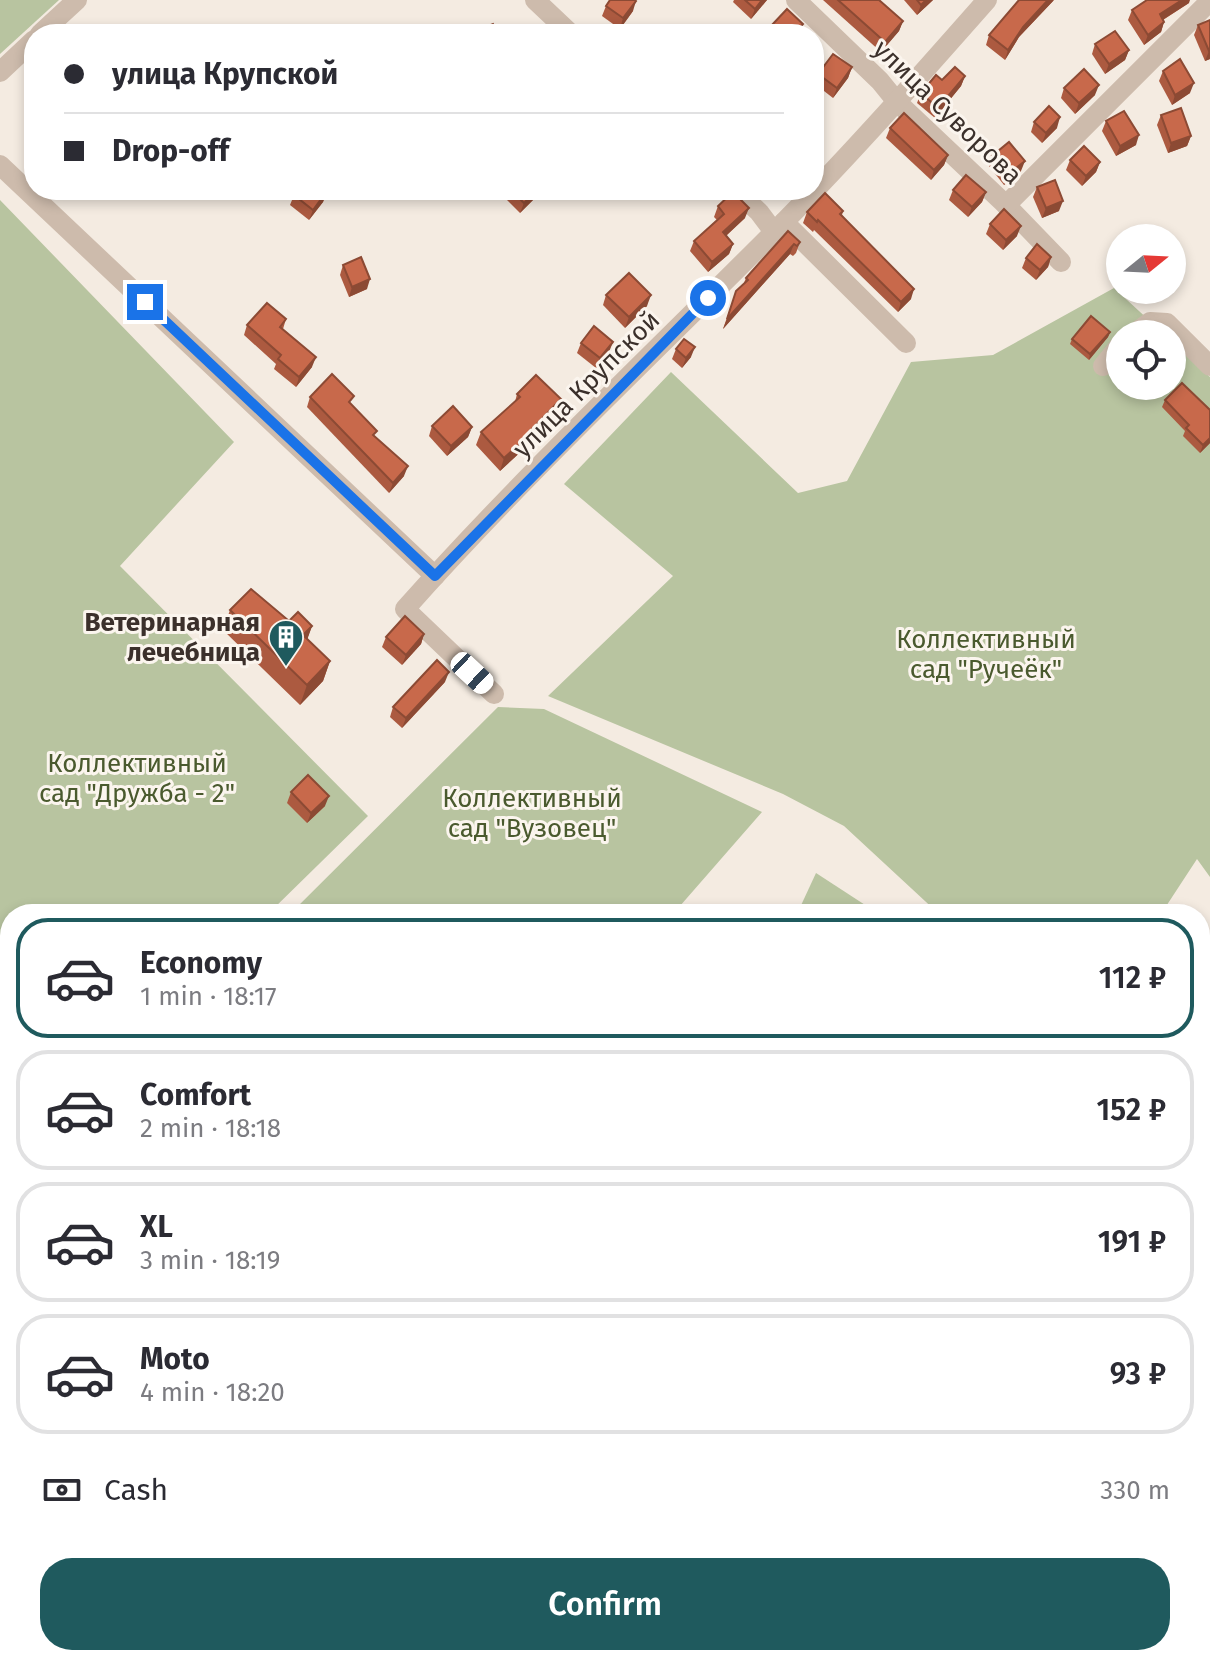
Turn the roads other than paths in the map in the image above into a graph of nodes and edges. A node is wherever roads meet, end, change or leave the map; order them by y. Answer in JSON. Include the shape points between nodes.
{"nodes":[{"id":1,"x":77,"y":0,"type":"edge"},
{"id":2,"x":535,"y":0,"type":"edge"},
{"id":3,"x":796,"y":0,"type":"edge"},
{"id":4,"x":987,"y":0,"type":"edge"},
{"id":5,"x":1210,"y":1,"type":"edge"},
{"id":6,"x":51,"y":24,"type":"edge"},
{"id":7,"x":560,"y":24,"type":"edge"},
{"id":8,"x":821,"y":24,"type":"edge"},
{"id":9,"x":824,"y":27,"type":"edge"},
{"id":10,"x":24,"y":49,"type":"edge"},
{"id":11,"x":0,"y":72,"type":"edge"},
{"id":12,"x":897,"y":102,"type":"junction"},
{"id":13,"x":0,"y":165,"type":"edge"},
{"id":14,"x":824,"y":179,"type":"edge"},
{"id":15,"x":24,"y":188,"type":"edge"},
{"id":16,"x":37,"y":200,"type":"edge"},
{"id":17,"x":746,"y":200,"type":"edge"},
{"id":18,"x":804,"y":200,"type":"edge"},
{"id":19,"x":1006,"y":205,"type":"junction"},
{"id":20,"x":779,"y":227,"type":"junction"},
{"id":21,"x":1061,"y":262,"type":"dead end"},
{"id":22,"x":1186,"y":342,"type":"edge"},
{"id":23,"x":906,"y":343,"type":"dead end"},
{"id":24,"x":1106,"y":362,"type":"edge"},
{"id":25,"x":1103,"y":366,"type":"dead end"},
{"id":26,"x":1210,"y":366,"type":"edge"},
{"id":27,"x":435,"y":576,"type":"junction"},
{"id":28,"x":494,"y":694,"type":"dead end"}],
"edges":[{"from":1,"to":6,"type":"street"},
{"from":2,"to":7,"type":"street"},
{"from":3,"to":8,"type":"street","name":"улица Суворова"},
{"from":4,"to":12,"type":"street","name":"улица Крупской"},
{"from":5,"to":19,"type":"street"},
{"from":9,"to":12,"type":"street","name":"улица Суворова"},
{"from":10,"to":11,"type":"street"},
{"from":12,"to":14,"type":"street","name":"улица Крупской"},
{"from":12,"to":19,"type":"street","name":"улица Суворова"},
{"from":13,"to":15,"type":"street"},
{"from":16,"to":27,"type":"street"},
{"from":17,"to":20,"type":"street"},
{"from":18,"to":20,"type":"street","name":"улица Крупской"},
{"from":19,"to":21,"type":"street","name":"улица Суворова"},
{"from":20,"to":23,"type":"street"},
{"from":20,"to":27,"type":"street","name":"улица Крупской"},
{"from":22,"to":26,"type":"street"},
{"from":24,"to":25,"type":"street"},
{"from":27,"to":28,"type":"street","name":"улица Крупской","via":[[405,609]]}]}
